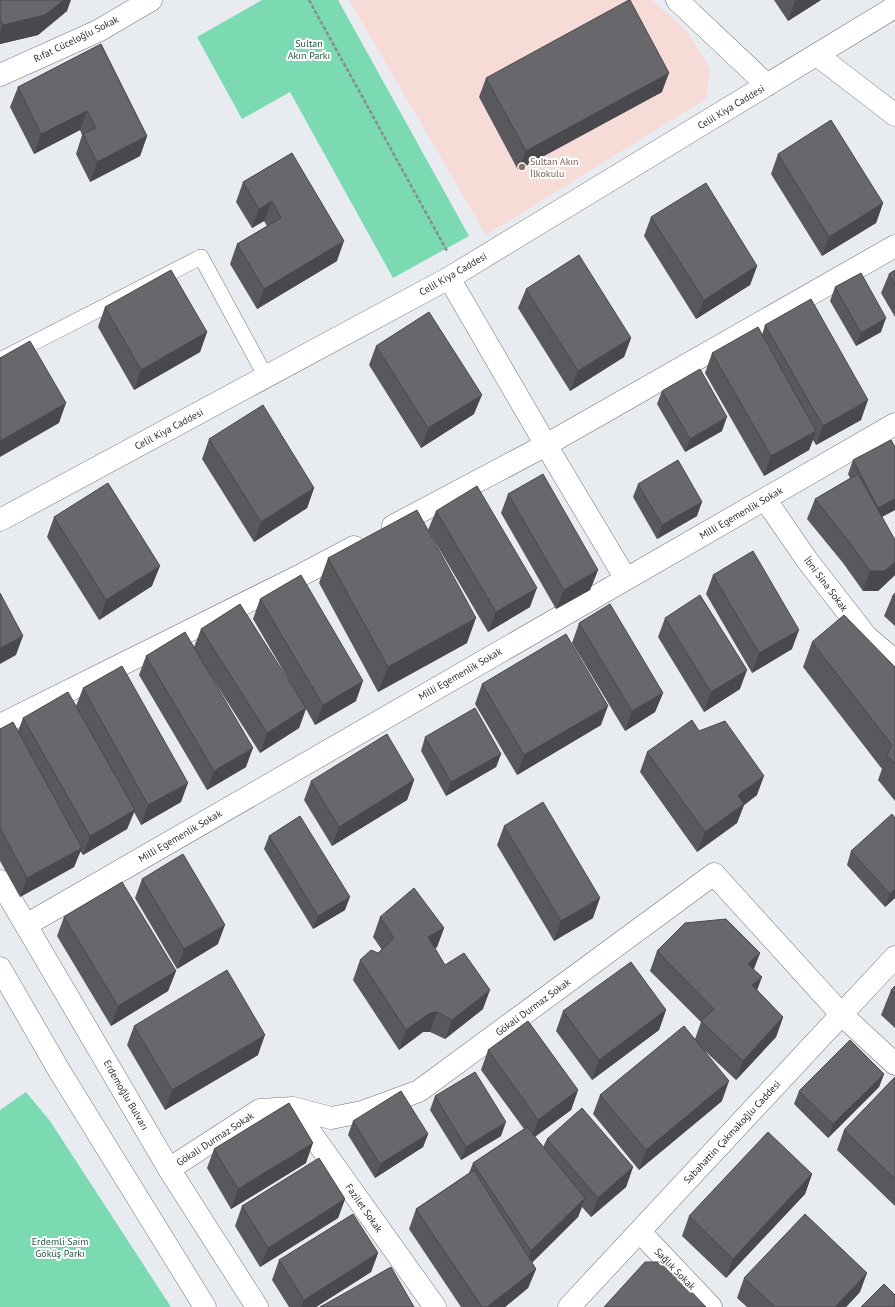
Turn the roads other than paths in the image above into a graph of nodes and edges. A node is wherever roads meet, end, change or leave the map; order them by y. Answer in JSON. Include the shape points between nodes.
{"nodes":[{"id":1,"x":152,"y":0,"type":"edge"},
{"id":2,"x":677,"y":0,"type":"edge"},
{"id":3,"x":895,"y":7,"type":"edge"},
{"id":4,"x":817,"y":55,"type":"junction"},
{"id":5,"x":0,"y":75,"type":"edge"},
{"id":6,"x":767,"y":85,"type":"junction"},
{"id":7,"x":895,"y":114,"type":"edge"},
{"id":8,"x":895,"y":246,"type":"edge"},
{"id":9,"x":454,"y":275,"type":"junction"},
{"id":10,"x":0,"y":360,"type":"edge"},
{"id":11,"x":266,"y":377,"type":"junction"},
{"id":12,"x":895,"y":424,"type":"edge"},
{"id":13,"x":546,"y":446,"type":"junction"},
{"id":14,"x":765,"y":499,"type":"junction"},
{"id":15,"x":0,"y":520,"type":"edge"},
{"id":16,"x":626,"y":579,"type":"junction"},
{"id":17,"x":895,"y":661,"type":"edge"},
{"id":18,"x":0,"y":725,"type":"edge"},
{"id":19,"x":0,"y":881,"type":"edge"},
{"id":20,"x":26,"y":925,"type":"junction"},
{"id":21,"x":895,"y":957,"type":"edge"},
{"id":22,"x":0,"y":968,"type":"edge"},
{"id":23,"x":842,"y":1015,"type":"junction"},
{"id":24,"x":895,"y":1064,"type":"edge"},
{"id":25,"x":293,"y":1108,"type":"junction"},
{"id":26,"x":169,"y":1169,"type":"junction"},
{"id":27,"x":640,"y":1232,"type":"junction"},
{"id":28,"x":205,"y":1307,"type":"edge"},
{"id":29,"x":257,"y":1307,"type":"edge"},
{"id":30,"x":435,"y":1307,"type":"edge"},
{"id":31,"x":569,"y":1307,"type":"edge"},
{"id":32,"x":711,"y":1307,"type":"edge"}],
"edges":[{"from":1,"to":5,"type":"street","name":"Rıfat Cüceloğlu Sokak","via":[[98,31]]},
{"from":2,"to":6,"type":"street"},
{"from":3,"to":4,"type":"street","name":"Celil Kiya Caddesi"},
{"from":4,"to":6,"type":"street","name":"Celil Kiya Caddesi"},
{"from":4,"to":7,"type":"street"},
{"from":6,"to":9,"type":"street","name":"Celil Kiya Caddesi"},
{"from":8,"to":13,"type":"street"},
{"from":9,"to":11,"type":"street","name":"Celil Kiya Caddesi"},
{"from":9,"to":13,"type":"street"},
{"from":10,"to":11,"type":"lane","via":[[200,257]]},
{"from":11,"to":15,"type":"street","name":"Celil Kiya Caddesi"},
{"from":12,"to":14,"type":"street","name":"Milli Egemenlik Sokak"},
{"from":13,"to":16,"type":"street"},
{"from":13,"to":18,"type":"street","via":[[303,574]]},
{"from":14,"to":16,"type":"street","name":"Milli Egemenlik Sokak"},
{"from":14,"to":17,"type":"street","name":"İbni Sina Sokak","via":[[807,560],[866,636]]},
{"from":16,"to":20,"type":"street","name":"Milli Egemenlik Sokak"},
{"from":19,"to":20,"type":"street","name":"Erdemoğlu Bulvarı"},
{"from":20,"to":26,"type":"street","name":"Erdemoğlu Bulvarı"},
{"from":21,"to":23,"type":"street","name":"Sabahattin Çakmakoğlu Caddesi"},
{"from":22,"to":28,"type":"street","via":[[60,1072]]},
{"from":23,"to":24,"type":"street"},
{"from":23,"to":25,"type":"street","name":"Gökali Durmaz Sokak","via":[[714,874],[419,1091],[362,1112],[331,1118]]},
{"from":23,"to":27,"type":"street","name":"Sabahattin Çakmakoğlu Caddesi"},
{"from":25,"to":26,"type":"street","name":"Gökali Durmaz Sokak","via":[[260,1110]]},
{"from":25,"to":30,"type":"street","name":"Fazilet Sokak"},
{"from":26,"to":29,"type":"street","name":"Erdemoğlu Bulvarı"},
{"from":27,"to":31,"type":"street","name":"Sabahattin Çakmakoğlu Caddesi"},
{"from":27,"to":32,"type":"street","name":"Sağlık Sokak"}]}
